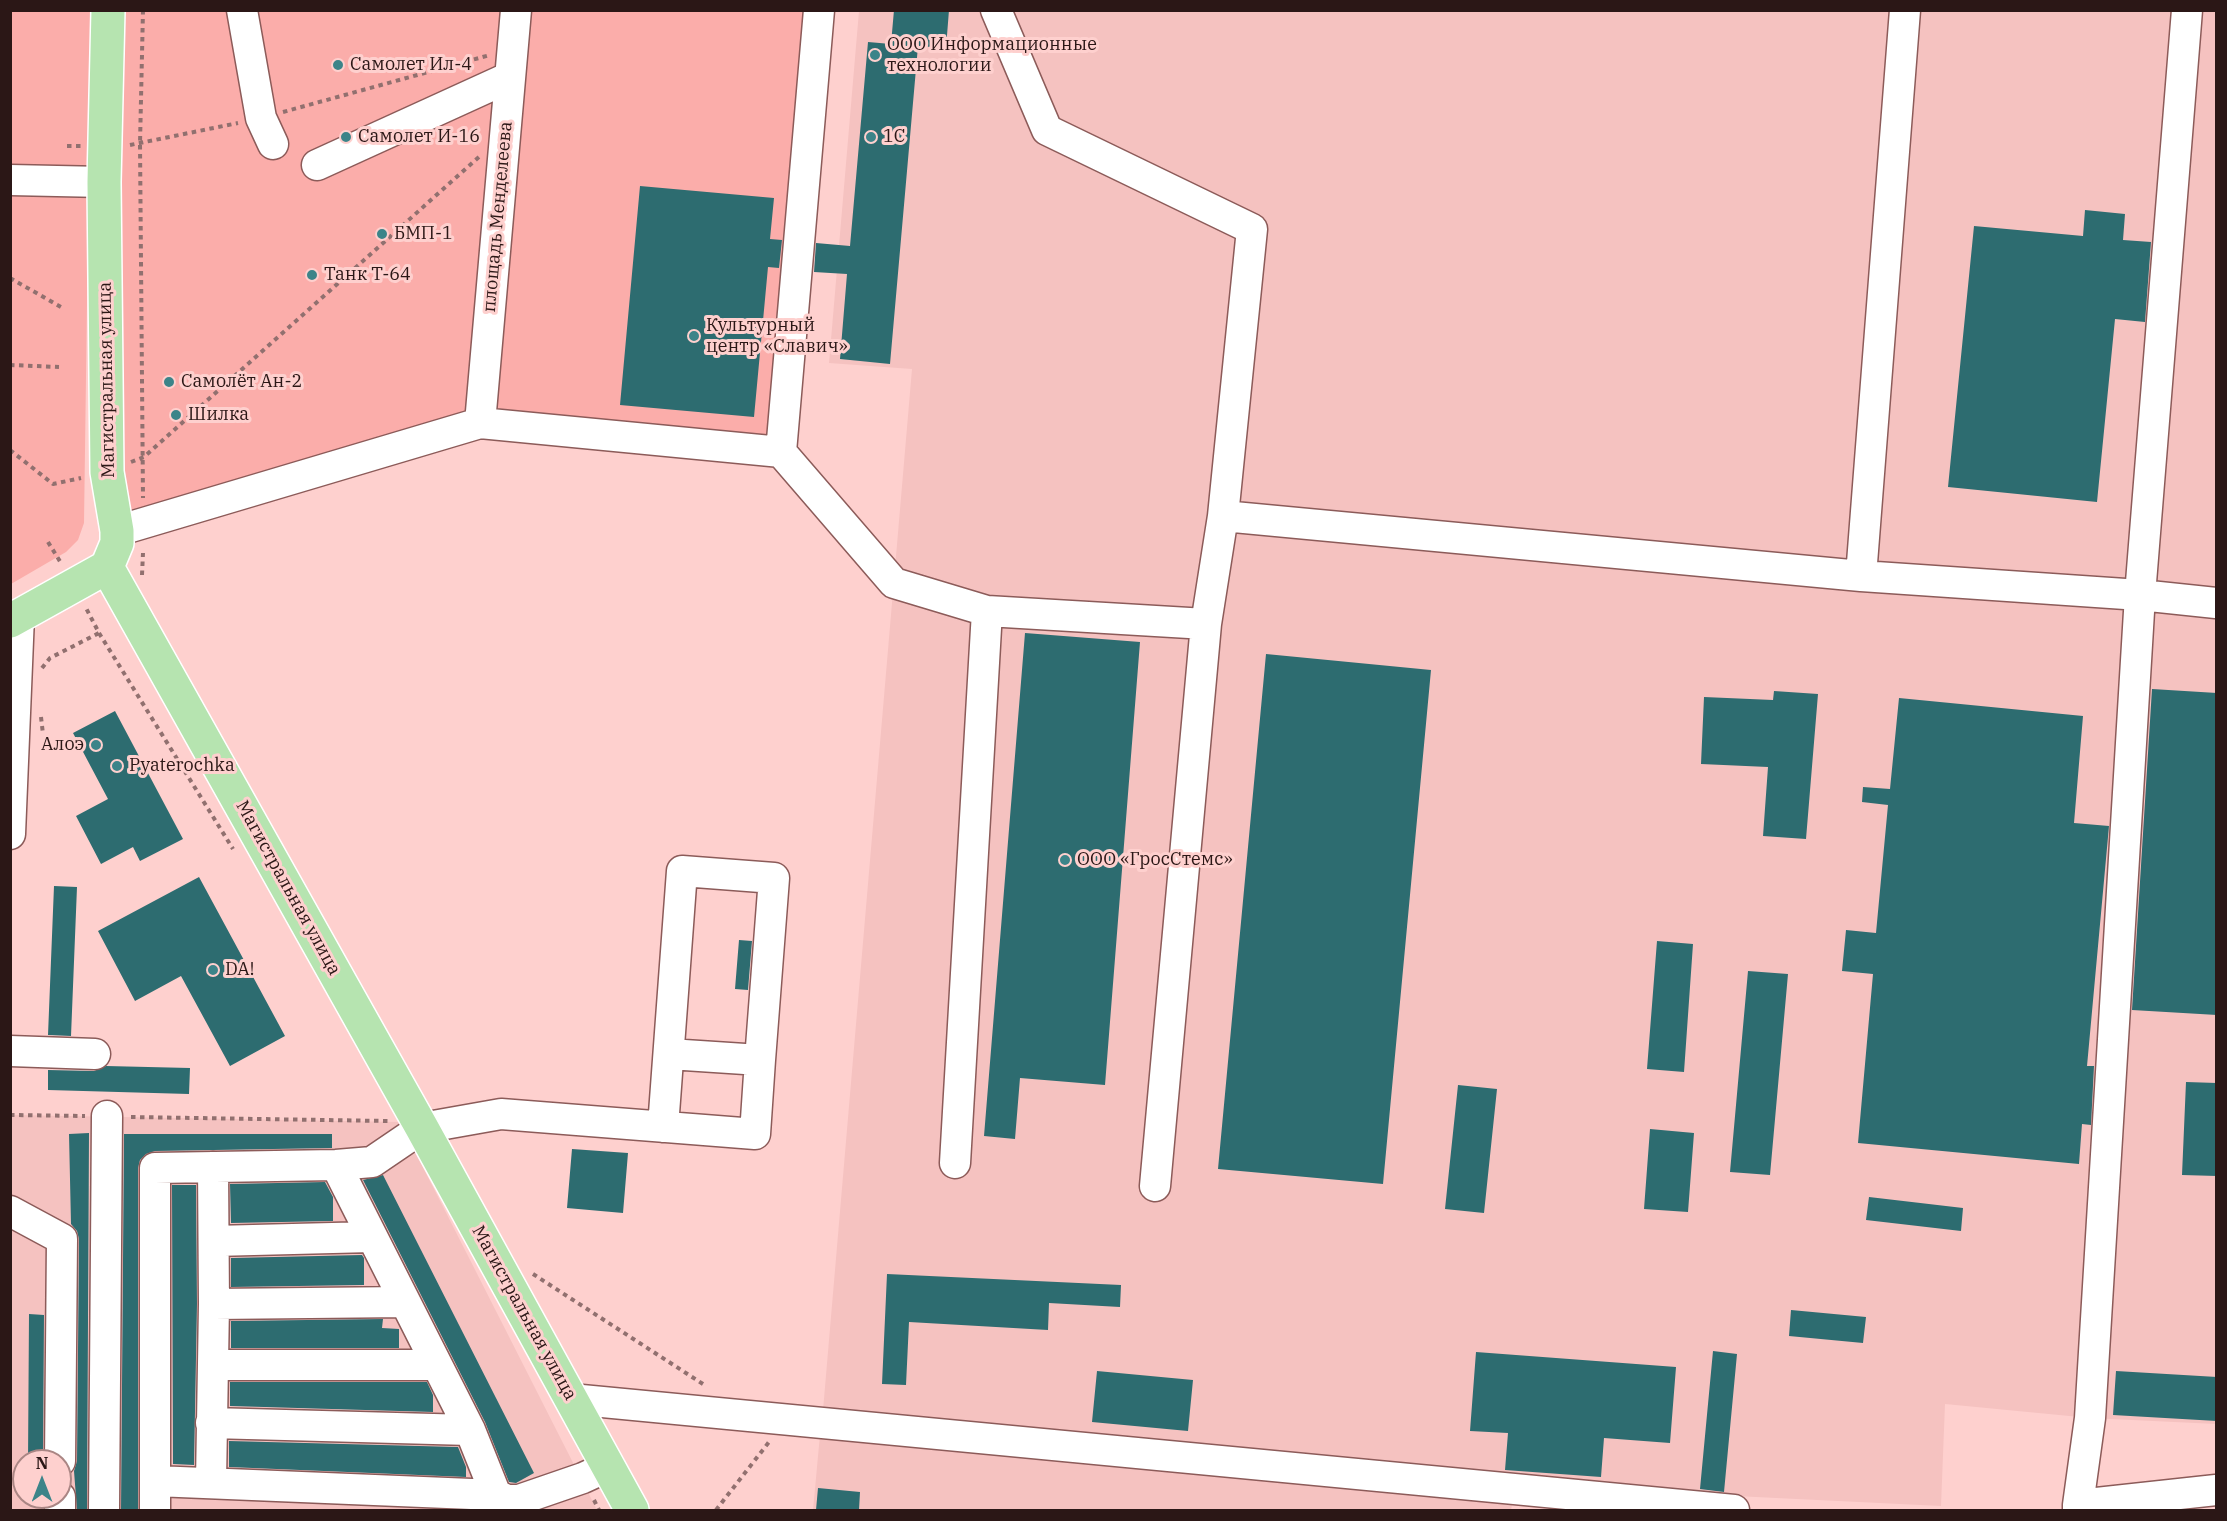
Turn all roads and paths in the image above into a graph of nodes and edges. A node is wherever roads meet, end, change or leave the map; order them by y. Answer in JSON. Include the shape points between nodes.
{"nodes":[{"id":1,"x":108,"y":10,"type":"edge"},
{"id":2,"x":143,"y":10,"type":"edge"},
{"id":3,"x":242,"y":10,"type":"edge"},
{"id":4,"x":516,"y":10,"type":"edge"},
{"id":5,"x":819,"y":10,"type":"edge"},
{"id":6,"x":996,"y":10,"type":"edge"},
{"id":7,"x":1905,"y":10,"type":"edge"},
{"id":8,"x":2187,"y":10,"type":"edge"},
{"id":9,"x":511,"y":63,"type":"junction"},
{"id":10,"x":267,"y":131,"type":"junction"},
{"id":11,"x":505,"y":133,"type":"junction"},
{"id":12,"x":140,"y":144,"type":"junction"},
{"id":13,"x":67,"y":146,"type":"dead end"},
{"id":14,"x":104,"y":147,"type":"junction"},
{"id":15,"x":317,"y":165,"type":"dead end"},
{"id":16,"x":10,"y":180,"type":"edge"},
{"id":17,"x":104,"y":182,"type":"junction"},
{"id":18,"x":10,"y":278,"type":"edge"},
{"id":19,"x":61,"y":307,"type":"dead end"},
{"id":20,"x":10,"y":365,"type":"edge"},
{"id":21,"x":58,"y":368,"type":"dead end"},
{"id":22,"x":481,"y":411,"type":"junction"},
{"id":23,"x":10,"y":450,"type":"edge"},
{"id":24,"x":781,"y":452,"type":"junction"},
{"id":25,"x":144,"y":457,"type":"junction"},
{"id":26,"x":107,"y":472,"type":"junction"},
{"id":27,"x":1223,"y":516,"type":"junction"},
{"id":28,"x":130,"y":527,"type":"junction"},
{"id":29,"x":107,"y":567,"type":"junction"},
{"id":30,"x":1861,"y":576,"type":"junction"},
{"id":31,"x":142,"y":578,"type":"dead end"},
{"id":32,"x":2140,"y":595,"type":"junction"},
{"id":33,"x":2217,"y":603,"type":"edge"},
{"id":34,"x":87,"y":609,"type":"dead end"},
{"id":35,"x":987,"y":612,"type":"junction"},
{"id":36,"x":15,"y":619,"type":"edge"},
{"id":37,"x":1206,"y":624,"type":"junction"},
{"id":38,"x":39,"y":677,"type":"dead end"},
{"id":39,"x":41,"y":714,"type":"dead end"},
{"id":40,"x":44,"y":734,"type":"dead end"},
{"id":41,"x":10,"y":834,"type":"edge"},
{"id":42,"x":10,"y":1051,"type":"edge"},
{"id":43,"x":96,"y":1054,"type":"dead end"},
{"id":44,"x":669,"y":1054,"type":"junction"},
{"id":45,"x":760,"y":1060,"type":"junction"},
{"id":46,"x":10,"y":1115,"type":"edge"},
{"id":47,"x":107,"y":1116,"type":"junction"},
{"id":48,"x":389,"y":1121,"type":"dead end"},
{"id":49,"x":663,"y":1127,"type":"junction"},
{"id":50,"x":422,"y":1128,"type":"junction"},
{"id":51,"x":955,"y":1163,"type":"dead end"},
{"id":52,"x":336,"y":1165,"type":"junction"},
{"id":53,"x":213,"y":1167,"type":"junction"},
{"id":54,"x":1155,"y":1186,"type":"dead end"},
{"id":55,"x":10,"y":1211,"type":"edge"},
{"id":56,"x":372,"y":1237,"type":"junction"},
{"id":57,"x":214,"y":1241,"type":"junction"},
{"id":58,"x":532,"y":1273,"type":"dead end"},
{"id":59,"x":405,"y":1302,"type":"junction"},
{"id":60,"x":214,"y":1304,"type":"junction"},
{"id":61,"x":213,"y":1365,"type":"junction"},
{"id":62,"x":437,"y":1365,"type":"junction"},
{"id":63,"x":712,"y":1390,"type":"dead end"},
{"id":64,"x":571,"y":1399,"type":"junction"},
{"id":65,"x":787,"y":1419,"type":"junction"},
{"id":66,"x":212,"y":1423,"type":"junction"},
{"id":67,"x":470,"y":1430,"type":"junction"},
{"id":68,"x":60,"y":1449,"type":"edge"},
{"id":69,"x":609,"y":1466,"type":"junction"},
{"id":70,"x":155,"y":1481,"type":"junction"},
{"id":71,"x":211,"y":1482,"type":"junction"},
{"id":72,"x":2217,"y":1490,"type":"edge"},
{"id":73,"x":496,"y":1495,"type":"junction"},
{"id":74,"x":1484,"y":1499,"type":"edge"},
{"id":75,"x":2078,"y":1508,"type":"edge"},
{"id":76,"x":104,"y":1510,"type":"edge"},
{"id":77,"x":154,"y":1510,"type":"edge"},
{"id":78,"x":632,"y":1510,"type":"edge"},
{"id":79,"x":716,"y":1510,"type":"edge"},
{"id":80,"x":1734,"y":1510,"type":"edge"}],
"edges":[{"from":1,"to":14,"type":"main road","name":"Магистральная улица"},
{"from":2,"to":12,"type":"path"},
{"from":3,"to":10,"type":"street"},
{"from":4,"to":9,"type":"street","name":"площадь Менделеева"},
{"from":5,"to":24,"type":"street"},
{"from":6,"to":27,"type":"street","via":[[1047,130],[1252,229]]},
{"from":7,"to":30,"type":"street"},
{"from":8,"to":32,"type":"street"},
{"from":9,"to":10,"type":"path"},
{"from":9,"to":11,"type":"street","name":"площадь Менделеева"},
{"from":9,"to":15,"type":"street"},
{"from":10,"to":12,"type":"path"},
{"from":11,"to":22,"type":"street","name":"площадь Менделеева"},
{"from":11,"to":25,"type":"path"},
{"from":12,"to":14,"type":"path"},
{"from":12,"to":25,"type":"path"},
{"from":13,"to":14,"type":"path"},
{"from":14,"to":17,"type":"main road","name":"Магистральная улица"},
{"from":16,"to":17,"type":"street"},
{"from":17,"to":26,"type":"main road","name":"Магистральная улица"},
{"from":18,"to":19,"type":"path"},
{"from":20,"to":21,"type":"path"},
{"from":22,"to":24,"type":"street"},
{"from":22,"to":28,"type":"street"},
{"from":23,"to":26,"type":"path","via":[[53,484]]},
{"from":24,"to":35,"type":"street","via":[[894,583]]},
{"from":25,"to":26,"type":"path"},
{"from":25,"to":28,"type":"path"},
{"from":26,"to":28,"type":"main road","name":"Магистральная улица"},
{"from":27,"to":30,"type":"street"},
{"from":27,"to":37,"type":"street"},
{"from":28,"to":29,"type":"main road","name":"Магистральная улица","via":[[117,543]]},
{"from":28,"to":31,"type":"path"},
{"from":29,"to":36,"type":"main road"},
{"from":29,"to":50,"type":"main road","name":"Магистральная улица"},
{"from":30,"to":32,"type":"street"},
{"from":32,"to":33,"type":"street"},
{"from":32,"to":75,"type":"street","via":[[2090,1418]]},
{"from":34,"to":38,"type":"path","via":[[99,633],[50,658]]},
{"from":35,"to":37,"type":"street"},
{"from":35,"to":51,"type":"street"},
{"from":36,"to":41,"type":"street"},
{"from":37,"to":54,"type":"street"},
{"from":39,"to":40,"type":"path"},
{"from":42,"to":43,"type":"street"},
{"from":44,"to":45,"type":"street"},
{"from":44,"to":45,"type":"street","via":[[682,871],[774,878]]},
{"from":44,"to":49,"type":"street"},
{"from":45,"to":49,"type":"street","via":[[755,1134]]},
{"from":46,"to":47,"type":"path"},
{"from":47,"to":48,"type":"path"},
{"from":47,"to":76,"type":"street"},
{"from":49,"to":50,"type":"street","via":[[501,1114]]},
{"from":50,"to":52,"type":"street","via":[[372,1162]]},
{"from":50,"to":64,"type":"main road","name":"Магистральная улица"},
{"from":52,"to":53,"type":"street"},
{"from":52,"to":56,"type":"street"},
{"from":53,"to":57,"type":"street"},
{"from":53,"to":70,"type":"street","via":[[155,1168]]},
{"from":55,"to":68,"type":"street","via":[[62,1239]]},
{"from":56,"to":57,"type":"street"},
{"from":56,"to":59,"type":"street"},
{"from":57,"to":60,"type":"street"},
{"from":58,"to":63,"type":"path"},
{"from":59,"to":60,"type":"street"},
{"from":59,"to":62,"type":"street"},
{"from":60,"to":61,"type":"street"},
{"from":61,"to":62,"type":"street"},
{"from":61,"to":66,"type":"street"},
{"from":62,"to":67,"type":"street"},
{"from":64,"to":65,"type":"street"},
{"from":64,"to":69,"type":"main road","name":"Магистральная улица"},
{"from":65,"to":74,"type":"street"},
{"from":65,"to":79,"type":"path"},
{"from":66,"to":67,"type":"street"},
{"from":66,"to":71,"type":"street"},
{"from":67,"to":73,"type":"street"},
{"from":69,"to":73,"type":"street","via":[[519,1500]]},
{"from":69,"to":78,"type":"main road","name":"Магистральная улица"},
{"from":70,"to":71,"type":"street"},
{"from":70,"to":77,"type":"street"},
{"from":71,"to":73,"type":"street"},
{"from":72,"to":75,"type":"street"},
{"from":74,"to":80,"type":"street"}]}
